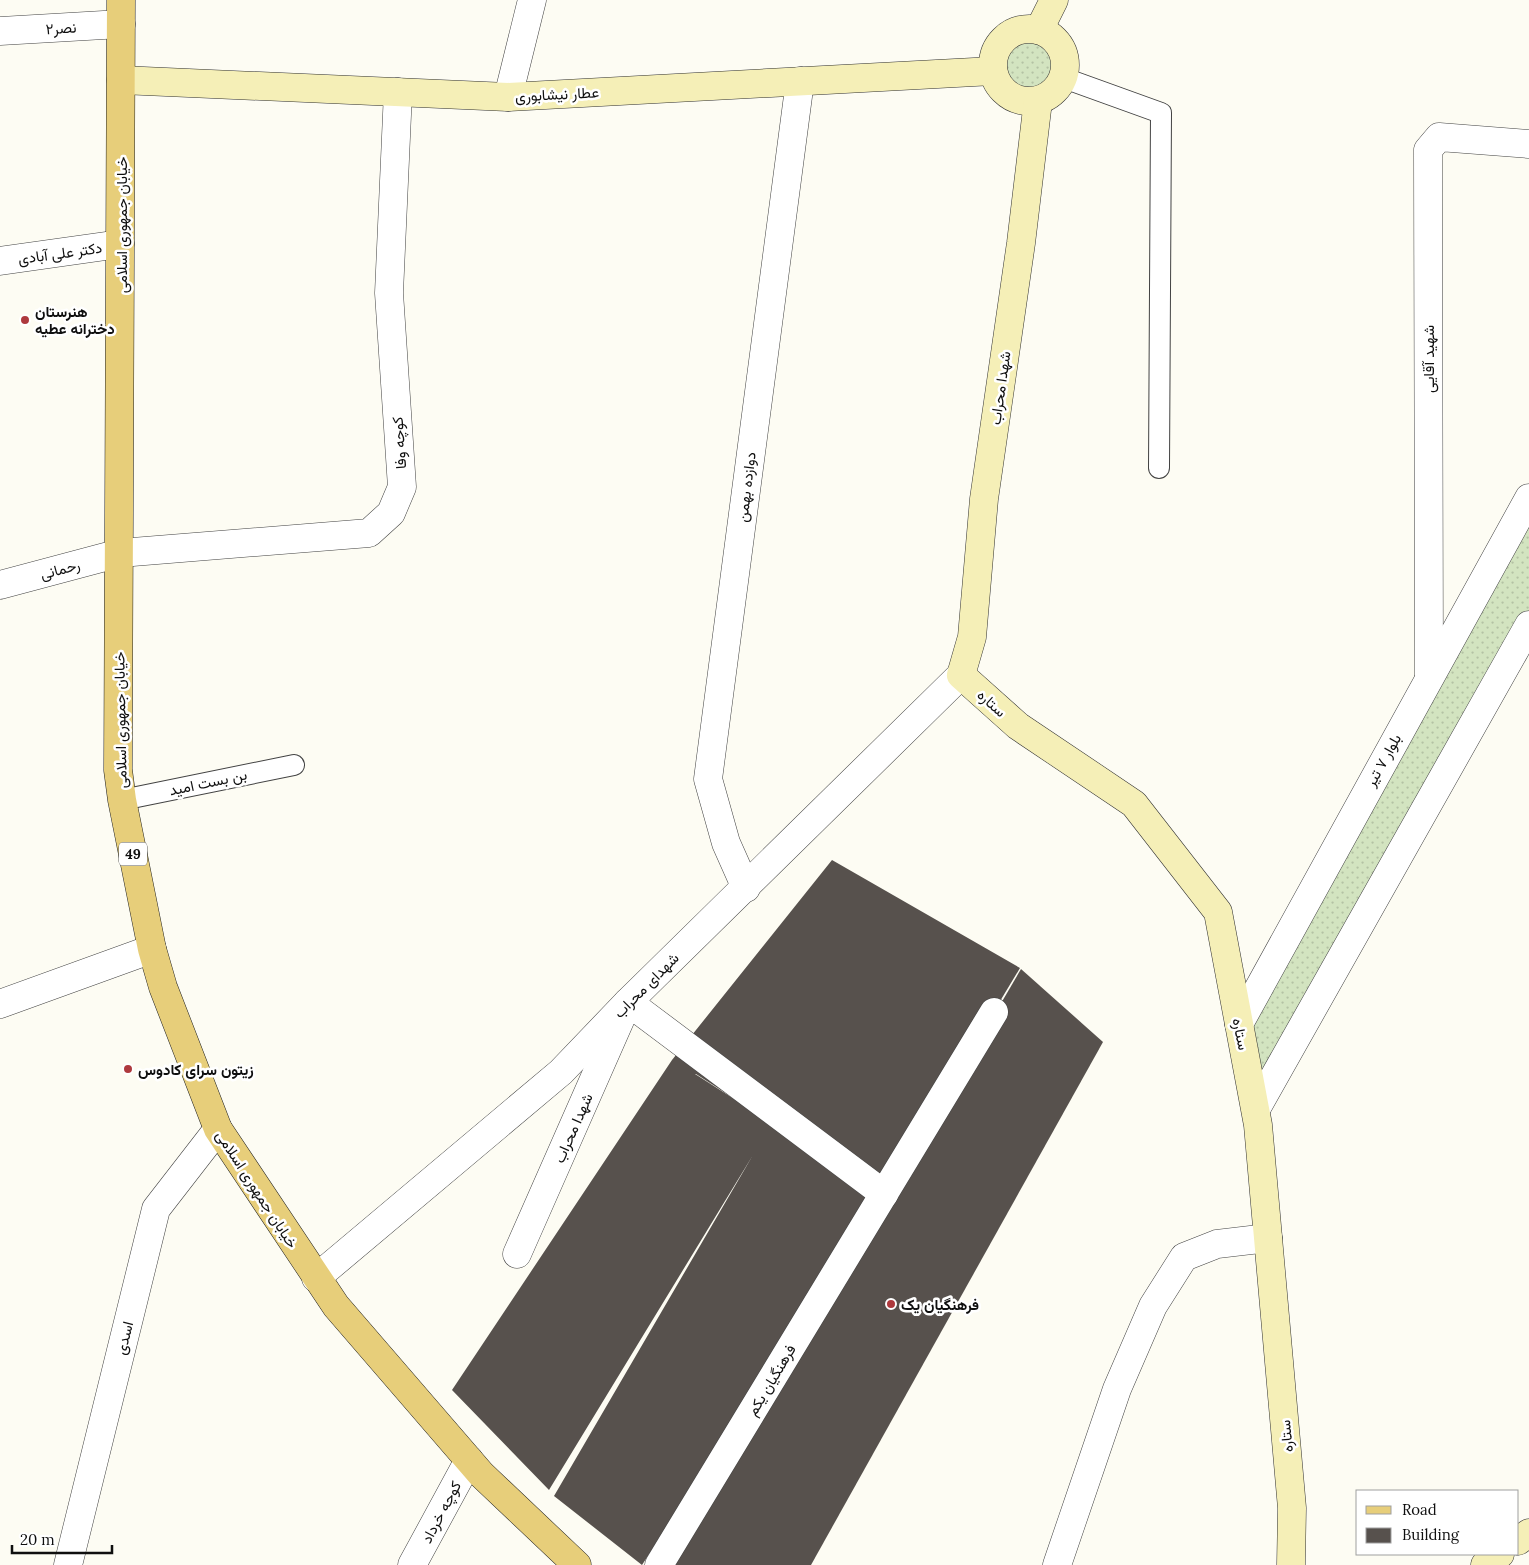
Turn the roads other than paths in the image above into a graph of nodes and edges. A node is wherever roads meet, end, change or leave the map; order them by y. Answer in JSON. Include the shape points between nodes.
{"nodes":[{"id":1,"x":532,"y":0,"type":"edge"},
{"id":2,"x":1054,"y":0,"type":"edge"},
{"id":3,"x":121,"y":12,"type":"edge"},
{"id":4,"x":1039,"y":30,"type":"junction"},
{"id":5,"x":0,"y":31,"type":"edge"},
{"id":6,"x":993,"y":71,"type":"junction"},
{"id":7,"x":1064,"y":78,"type":"junction"},
{"id":8,"x":121,"y":80,"type":"junction"},
{"id":9,"x":800,"y":81,"type":"junction"},
{"id":10,"x":398,"y":92,"type":"junction"},
{"id":11,"x":508,"y":97,"type":"junction"},
{"id":12,"x":1038,"y":101,"type":"junction"},
{"id":13,"x":1529,"y":144,"type":"edge"},
{"id":14,"x":120,"y":244,"type":"junction"},
{"id":15,"x":0,"y":261,"type":"edge"},
{"id":16,"x":1159,"y":468,"type":"dead end"},
{"id":17,"x":1529,"y":498,"type":"edge"},
{"id":18,"x":120,"y":553,"type":"junction"},
{"id":19,"x":0,"y":585,"type":"edge"},
{"id":20,"x":1529,"y":625,"type":"edge"},
{"id":21,"x":961,"y":675,"type":"junction"},
{"id":22,"x":1429,"y":675,"type":"junction"},
{"id":23,"x":294,"y":765,"type":"dead end"},
{"id":24,"x":122,"y":800,"type":"junction"},
{"id":25,"x":746,"y":888,"type":"junction"},
{"id":26,"x":152,"y":949,"type":"junction"},
{"id":27,"x":628,"y":1002,"type":"junction"},
{"id":28,"x":0,"y":1004,"type":"edge"},
{"id":29,"x":994,"y":1012,"type":"dead end"},
{"id":30,"x":1239,"y":1024,"type":"junction"},
{"id":31,"x":1256,"y":1109,"type":"junction"},
{"id":32,"x":218,"y":1129,"type":"junction"},
{"id":33,"x":884,"y":1194,"type":"junction"},
{"id":34,"x":1268,"y":1238,"type":"junction"},
{"id":35,"x":517,"y":1254,"type":"dead end"},
{"id":36,"x":316,"y":1278,"type":"junction"},
{"id":37,"x":469,"y":1460,"type":"junction"},
{"id":38,"x":1292,"y":1508,"type":"junction"},
{"id":39,"x":1499,"y":1555,"type":"edge"},
{"id":40,"x":68,"y":1565,"type":"edge"},
{"id":41,"x":412,"y":1565,"type":"edge"},
{"id":42,"x":577,"y":1565,"type":"edge"},
{"id":43,"x":659,"y":1565,"type":"edge"},
{"id":44,"x":1057,"y":1565,"type":"edge"},
{"id":45,"x":1291,"y":1565,"type":"edge"},
{"id":46,"x":1306,"y":1565,"type":"edge"},
{"id":47,"x":1485,"y":1565,"type":"edge"}],
"edges":[{"from":1,"to":11,"type":"street"},
{"from":2,"to":4,"type":"street"},
{"from":3,"to":5,"type":"street","name":"نصر۲"},
{"from":3,"to":8,"type":"main road","name":"خیابان جمهوری اسلامی","number":"49"},
{"from":4,"to":6,"type":"street","via":[[1027,28],[1005,38],[997,47]]},
{"from":4,"to":7,"type":"street","via":[[1058,43],[1064,54]]},
{"from":6,"to":9,"type":"street","name":"عطار نیشابوری"},
{"from":6,"to":12,"type":"street","via":[[997,82],[1009,96],[1026,102]]},
{"from":7,"to":12,"type":"street","via":[[1049,96]]},
{"from":7,"to":16,"type":"lane","via":[[1161,113]]},
{"from":8,"to":10,"type":"street","name":"عطار نیشابوری"},
{"from":8,"to":14,"type":"main road","name":"خیابان جمهوری اسلامی","number":"49"},
{"from":9,"to":11,"type":"street","name":"عطار نیشابوری"},
{"from":9,"to":25,"type":"street","name":"دوازده بهمن","via":[[708,779],[726,843]]},
{"from":10,"to":11,"type":"street","name":"عطار نیشابوری"},
{"from":10,"to":18,"type":"street","name":"کوچه وفا","via":[[389,293],[402,486],[391,513],[369,534]]},
{"from":12,"to":21,"type":"street","name":"شهدا محراب","via":[[984,499],[972,636]]},
{"from":13,"to":22,"type":"street","name":"شهید آقایی","via":[[1439,137],[1428,150]]},
{"from":14,"to":15,"type":"street","name":"دکتر علی آبادی"},
{"from":14,"to":18,"type":"main road","name":"خیابان جمهوری اسلامی","number":"49"},
{"from":17,"to":22,"type":"street","name":"بلوار ۷ تیر"},
{"from":18,"to":19,"type":"street","name":"رحمانی"},
{"from":18,"to":24,"type":"main road","name":"خیابان جمهوری اسلامی","number":"49","via":[[118,770]]},
{"from":20,"to":31,"type":"street"},
{"from":21,"to":25,"type":"street","name":"شهدای محراب"},
{"from":21,"to":30,"type":"street","name":"ستاره","via":[[1018,726],[1134,804],[1218,912]]},
{"from":22,"to":30,"type":"street","name":"بلوار ۷ تیر"},
{"from":23,"to":24,"type":"lane","name":"بن بست امید"},
{"from":24,"to":26,"type":"main road","name":"خیابان جمهوری اسلامی","number":"49"},
{"from":25,"to":27,"type":"street","name":"شهدای محراب"},
{"from":26,"to":28,"type":"street"},
{"from":26,"to":32,"type":"main road","name":"خیابان جمهوری اسلامی","number":"49","via":[[163,987]]},
{"from":27,"to":33,"type":"street"},
{"from":27,"to":35,"type":"street","name":"شهدا محراب"},
{"from":27,"to":36,"type":"street","name":"شهدای محراب","via":[[561,1072]]},
{"from":29,"to":33,"type":"street","name":"فرهنگیان یکم"},
{"from":30,"to":31,"type":"street","name":"ستاره"},
{"from":31,"to":34,"type":"street","name":"ستاره"},
{"from":32,"to":36,"type":"main road","name":"خیابان جمهوری اسلامی","number":"49"},
{"from":32,"to":40,"type":"street","name":"اسدی","via":[[156,1210]]},
{"from":33,"to":43,"type":"street","name":"فرهنگیان یکم"},
{"from":34,"to":38,"type":"street","name":"ستاره"},
{"from":34,"to":44,"type":"street","via":[[1217,1244],[1184,1258],[1154,1306],[1116,1389]]},
{"from":36,"to":37,"type":"main road","name":"خیابان جمهوری اسلامی","number":"49","via":[[336,1306]]},
{"from":37,"to":41,"type":"street","name":"کوچه خرداد"},
{"from":37,"to":42,"type":"main road","name":"خیابان جمهوری اسلامی","number":"49"},
{"from":38,"to":45,"type":"street"},
{"from":38,"to":46,"type":"street"},
{"from":39,"to":47,"type":"street"}]}
